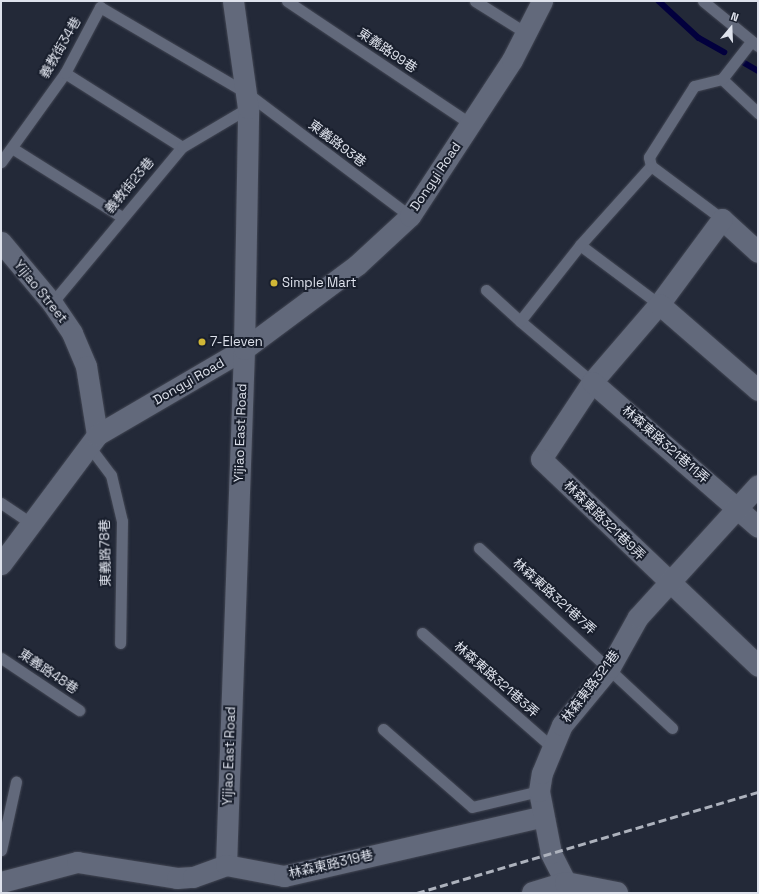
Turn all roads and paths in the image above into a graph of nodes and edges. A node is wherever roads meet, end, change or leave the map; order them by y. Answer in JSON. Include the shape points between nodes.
{"nodes":[{"id":1,"x":233,"y":1,"type":"edge"},
{"id":2,"x":287,"y":1,"type":"edge"},
{"id":3,"x":475,"y":1,"type":"edge"},
{"id":4,"x":542,"y":1,"type":"edge"},
{"id":5,"x":710,"y":3,"type":"edge"},
{"id":6,"x":526,"y":33,"type":"junction"},
{"id":7,"x":754,"y":44,"type":"edge"},
{"id":8,"x":65,"y":73,"type":"junction"},
{"id":9,"x":722,"y":79,"type":"junction"},
{"id":10,"x":248,"y":101,"type":"junction"},
{"id":11,"x":758,"y":114,"type":"edge"},
{"id":12,"x":471,"y":124,"type":"junction"},
{"id":13,"x":182,"y":147,"type":"junction"},
{"id":14,"x":12,"y":148,"type":"junction"},
{"id":15,"x":1,"y":162,"type":"edge"},
{"id":16,"x":651,"y":166,"type":"junction"},
{"id":17,"x":410,"y":216,"type":"junction"},
{"id":18,"x":122,"y":217,"type":"junction"},
{"id":19,"x":722,"y":219,"type":"junction"},
{"id":20,"x":1,"y":242,"type":"edge"},
{"id":21,"x":580,"y":244,"type":"junction"},
{"id":22,"x":758,"y":252,"type":"edge"},
{"id":23,"x":486,"y":290,"type":"dead end"},
{"id":24,"x":52,"y":303,"type":"junction"},
{"id":25,"x":658,"y":304,"type":"junction"},
{"id":26,"x":520,"y":320,"type":"junction"},
{"id":27,"x":244,"y":349,"type":"junction"},
{"id":28,"x":592,"y":382,"type":"junction"},
{"id":29,"x":758,"y":390,"type":"edge"},
{"id":30,"x":94,"y":441,"type":"junction"},
{"id":31,"x":758,"y":485,"type":"edge"},
{"id":32,"x":1,"y":503,"type":"edge"},
{"id":33,"x":737,"y":507,"type":"junction"},
{"id":34,"x":31,"y":523,"type":"junction"},
{"id":35,"x":758,"y":527,"type":"edge"},
{"id":36,"x":479,"y":548,"type":"dead end"},
{"id":37,"x":1,"y":564,"type":"edge"},
{"id":38,"x":668,"y":584,"type":"junction"},
{"id":39,"x":422,"y":633,"type":"dead end"},
{"id":40,"x":120,"y":643,"type":"dead end"},
{"id":41,"x":1,"y":658,"type":"edge"},
{"id":42,"x":758,"y":666,"type":"edge"},
{"id":43,"x":610,"y":667,"type":"junction"},
{"id":44,"x":79,"y":710,"type":"dead end"},
{"id":45,"x":672,"y":728,"type":"dead end"},
{"id":46,"x":383,"y":729,"type":"dead end"},
{"id":47,"x":553,"y":748,"type":"junction"},
{"id":48,"x":16,"y":782,"type":"dead end"},
{"id":49,"x":539,"y":791,"type":"junction"},
{"id":50,"x":543,"y":816,"type":"junction"},
{"id":51,"x":1,"y":850,"type":"edge"},
{"id":52,"x":226,"y":865,"type":"junction"},
{"id":53,"x":1,"y":882,"type":"edge"},
{"id":54,"x":566,"y":883,"type":"junction"},
{"id":55,"x":533,"y":893,"type":"edge"},
{"id":56,"x":617,"y":893,"type":"edge"}],
"edges":[{"from":1,"to":10,"type":"street","name":"Yijiao East Road"},
{"from":2,"to":12,"type":"lane","name":"東義路99巷"},
{"from":3,"to":6,"type":"lane"},
{"from":4,"to":6,"type":"street","name":"Dongyi Road"},
{"from":5,"to":7,"type":"lane"},
{"from":6,"to":12,"type":"street","name":"Dongyi Road"},
{"from":7,"to":9,"type":"lane"},
{"from":8,"to":10,"type":"lane","name":"義教街34巷","via":[[100,7]]},
{"from":8,"to":13,"type":"lane"},
{"from":8,"to":14,"type":"lane","name":"義教街34巷"},
{"from":9,"to":11,"type":"lane"},
{"from":9,"to":16,"type":"lane","via":[[694,86],[649,157]]},
{"from":10,"to":13,"type":"lane","name":"義教街23巷"},
{"from":10,"to":17,"type":"lane","name":"東義路93巷"},
{"from":10,"to":27,"type":"street","name":"Yijiao East Road"},
{"from":12,"to":17,"type":"street","name":"Dongyi Road"},
{"from":13,"to":18,"type":"lane","name":"義教街23巷"},
{"from":14,"to":15,"type":"lane","name":"義教街34巷"},
{"from":14,"to":18,"type":"lane"},
{"from":16,"to":19,"type":"lane"},
{"from":16,"to":21,"type":"lane"},
{"from":17,"to":27,"type":"street","name":"Dongyi Road","via":[[357,265]]},
{"from":18,"to":24,"type":"lane","name":"義教街23巷"},
{"from":19,"to":22,"type":"street"},
{"from":19,"to":25,"type":"street"},
{"from":20,"to":24,"type":"street","name":"Yijiao Street"},
{"from":21,"to":25,"type":"lane"},
{"from":21,"to":26,"type":"lane"},
{"from":23,"to":26,"type":"lane"},
{"from":24,"to":30,"type":"street","name":"Yijiao Street","via":[[72,333],[86,366]]},
{"from":25,"to":28,"type":"street"},
{"from":25,"to":29,"type":"street"},
{"from":26,"to":28,"type":"lane"},
{"from":27,"to":30,"type":"street","name":"Dongyi Road"},
{"from":27,"to":52,"type":"street","name":"Yijiao East Road"},
{"from":28,"to":33,"type":"street","name":"林森東路321巷11弄"},
{"from":28,"to":38,"type":"street","name":"林森東路321巷9弄","via":[[541,459]]},
{"from":30,"to":34,"type":"street","name":"Dongyi Road"},
{"from":30,"to":40,"type":"lane","name":"東義路78巷","via":[[110,475],[122,521]]},
{"from":31,"to":33,"type":"street","name":"林森東路321巷"},
{"from":32,"to":34,"type":"lane"},
{"from":33,"to":35,"type":"street","name":"林森東路321巷11弄"},
{"from":33,"to":38,"type":"street","name":"林森東路321巷"},
{"from":34,"to":37,"type":"street","name":"Dongyi Road"},
{"from":36,"to":43,"type":"lane","name":"林森東路321巷7弄"},
{"from":38,"to":42,"type":"street","name":"林森東路321巷9弄"},
{"from":38,"to":43,"type":"street","name":"林森東路321巷","via":[[638,617]]},
{"from":39,"to":47,"type":"lane","name":"林森東路321巷3弄"},
{"from":41,"to":44,"type":"lane","name":"東義路48巷"},
{"from":43,"to":45,"type":"lane","name":"林森東路321巷7弄"},
{"from":43,"to":47,"type":"street","name":"林森東路321巷","via":[[562,725]]},
{"from":46,"to":49,"type":"lane","via":[[472,807]]},
{"from":47,"to":49,"type":"street","name":"林森東路321巷"},
{"from":48,"to":51,"type":"lane"},
{"from":49,"to":50,"type":"street","name":"林森東路321巷"},
{"from":50,"to":52,"type":"street","name":"林森東路319巷","via":[[284,876]]},
{"from":50,"to":54,"type":"street","name":"林森東路321巷","via":[[551,853]]},
{"from":52,"to":53,"type":"street","via":[[193,877],[177,878],[77,862]]},
{"from":54,"to":55,"type":"main road"},
{"from":54,"to":56,"type":"main road"}]}
